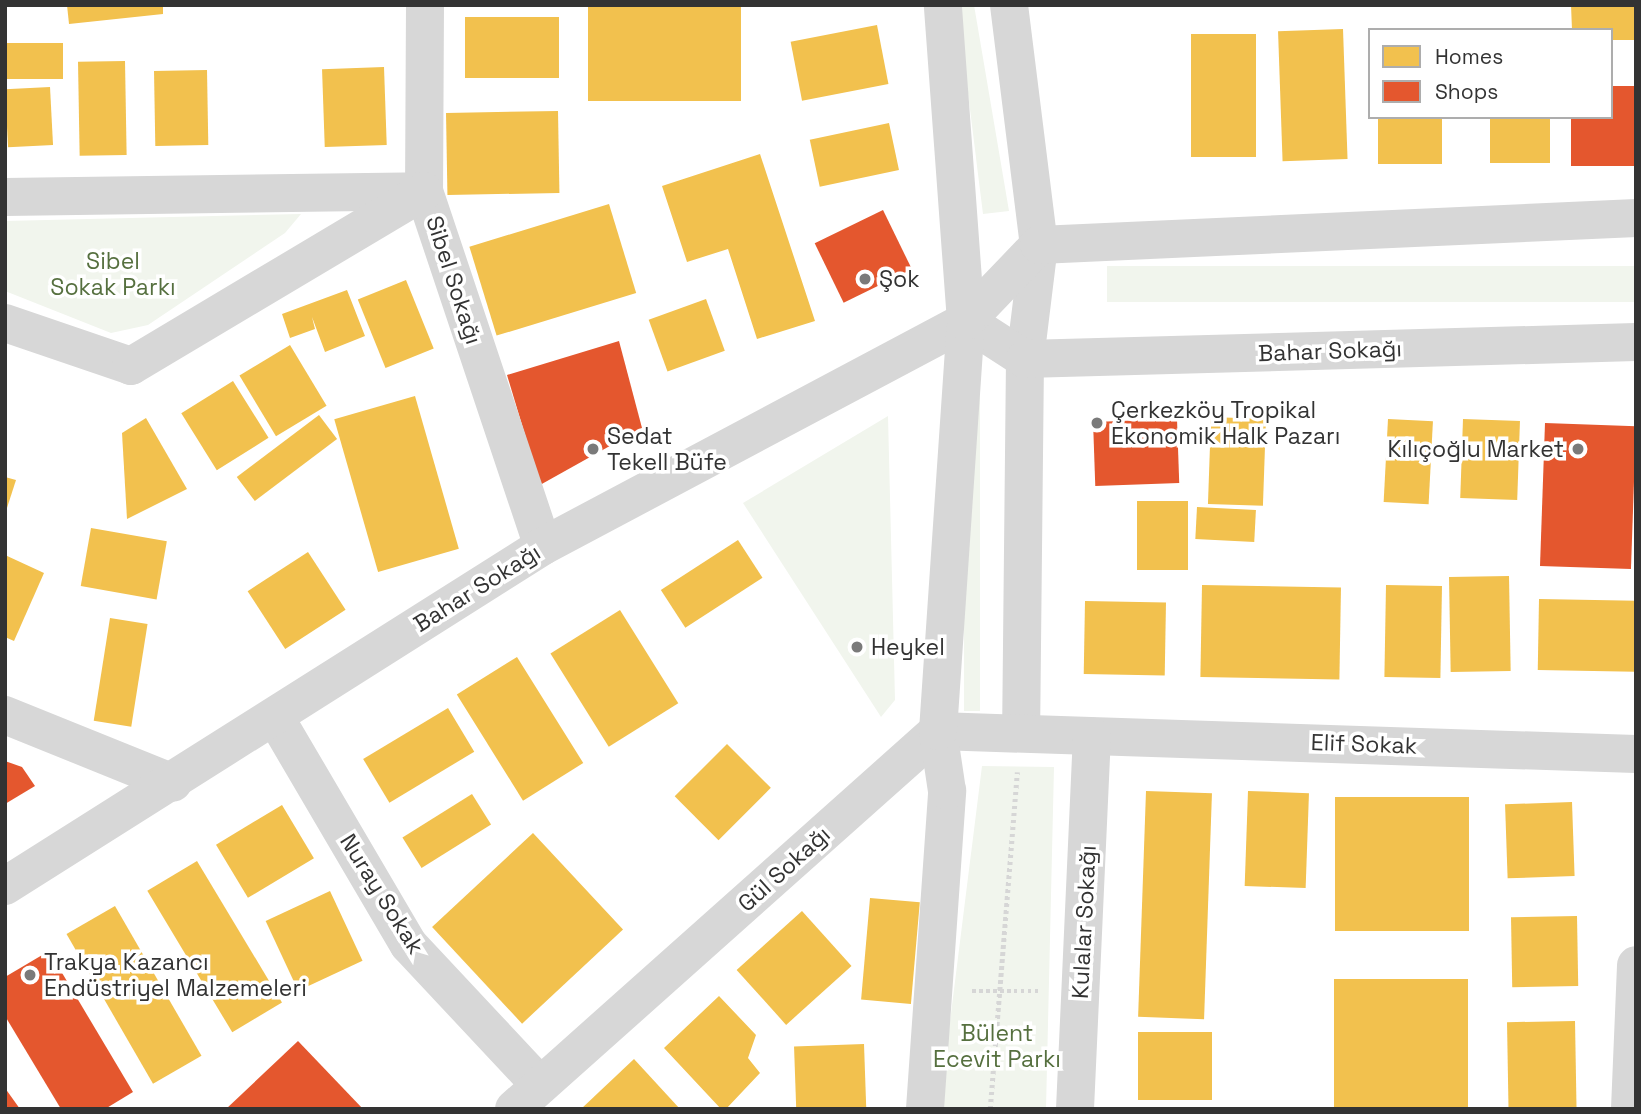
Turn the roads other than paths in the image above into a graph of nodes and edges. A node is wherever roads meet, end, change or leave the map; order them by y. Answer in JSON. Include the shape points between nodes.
{"nodes":[{"id":1,"x":425,"y":5,"type":"edge"},
{"id":2,"x":943,"y":5,"type":"edge"},
{"id":3,"x":1009,"y":5,"type":"edge"},
{"id":4,"x":424,"y":191,"type":"junction"},
{"id":5,"x":5,"y":197,"type":"edge"},
{"id":6,"x":1636,"y":218,"type":"edge"},
{"id":7,"x":1039,"y":245,"type":"junction"},
{"id":8,"x":966,"y":321,"type":"junction"},
{"id":9,"x":5,"y":323,"type":"edge"},
{"id":10,"x":1636,"y":342,"type":"edge"},
{"id":11,"x":1025,"y":359,"type":"junction"},
{"id":12,"x":543,"y":546,"type":"junction"},
{"id":13,"x":5,"y":715,"type":"edge"},
{"id":14,"x":275,"y":717,"type":"junction"},
{"id":15,"x":938,"y":731,"type":"junction"},
{"id":16,"x":1021,"y":733,"type":"junction"},
{"id":17,"x":1092,"y":736,"type":"junction"},
{"id":18,"x":1636,"y":754,"type":"edge"},
{"id":19,"x":173,"y":783,"type":"junction"},
{"id":20,"x":5,"y":886,"type":"edge"},
{"id":21,"x":1636,"y":965,"type":"edge"},
{"id":22,"x":527,"y":1097,"type":"edge"},
{"id":23,"x":925,"y":1109,"type":"edge"},
{"id":24,"x":1075,"y":1109,"type":"edge"},
{"id":25,"x":1630,"y":1109,"type":"edge"}],
"edges":[{"from":1,"to":4,"type":"street","name":"Sibel Sokağı"},
{"from":2,"to":8,"type":"street"},
{"from":3,"to":7,"type":"street"},
{"from":4,"to":5,"type":"street"},
{"from":4,"to":9,"type":"street","via":[[131,366]]},
{"from":4,"to":12,"type":"street","name":"Sibel Sokağı"},
{"from":6,"to":7,"type":"street"},
{"from":7,"to":8,"type":"street","name":"Bahar Sokağı"},
{"from":7,"to":11,"type":"street"},
{"from":8,"to":11,"type":"street"},
{"from":8,"to":12,"type":"street","name":"Bahar Sokağı"},
{"from":8,"to":15,"type":"street"},
{"from":10,"to":11,"type":"street","name":"Bahar Sokağı"},
{"from":11,"to":16,"type":"street"},
{"from":12,"to":14,"type":"street","name":"Bahar Sokağı"},
{"from":13,"to":19,"type":"street"},
{"from":14,"to":19,"type":"street","name":"Bahar Sokağı"},
{"from":14,"to":22,"type":"street","name":"Nuray Sokak","via":[[409,945]]},
{"from":15,"to":16,"type":"street"},
{"from":15,"to":22,"type":"street","name":"Gül Sokağı"},
{"from":15,"to":23,"type":"street","via":[[947,791]]},
{"from":16,"to":17,"type":"street"},
{"from":17,"to":18,"type":"street","name":"Elif Sokak"},
{"from":17,"to":24,"type":"street","name":"Kulalar Sokağı"},
{"from":19,"to":20,"type":"street","name":"Bahar Sokağı"},
{"from":21,"to":25,"type":"street"}]}
